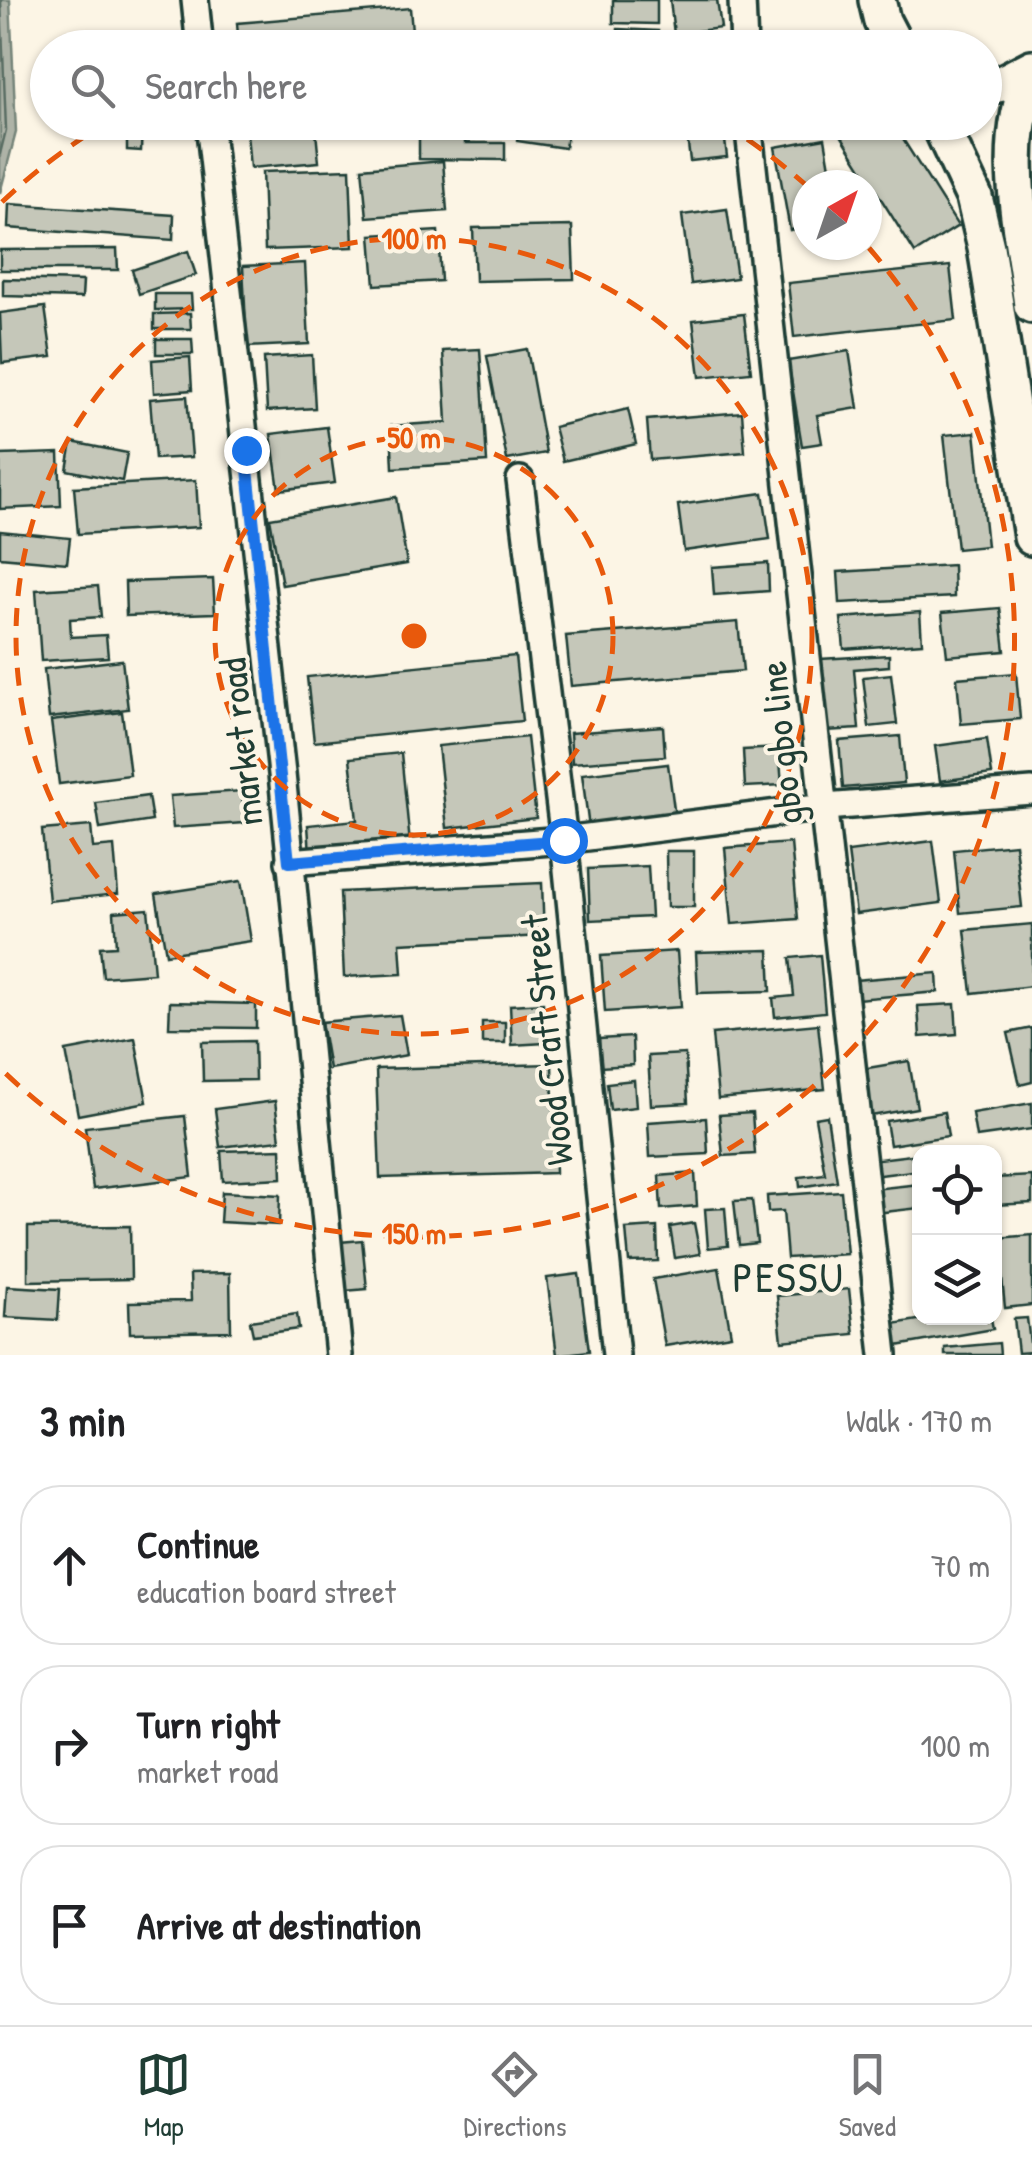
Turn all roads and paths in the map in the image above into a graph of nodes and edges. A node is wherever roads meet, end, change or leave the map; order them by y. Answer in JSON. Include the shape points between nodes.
{"nodes":[{"id":1,"x":195,"y":0,"type":"edge"},
{"id":2,"x":742,"y":0,"type":"edge"},
{"id":3,"x":198,"y":30,"type":"edge"},
{"id":4,"x":743,"y":30,"type":"edge"},
{"id":5,"x":1032,"y":72,"type":"edge"},
{"id":6,"x":1002,"y":83,"type":"edge"},
{"id":7,"x":212,"y":140,"type":"edge"},
{"id":8,"x":750,"y":140,"type":"edge"},
{"id":9,"x":947,"y":140,"type":"edge"},
{"id":10,"x":1032,"y":305,"type":"edge"},
{"id":11,"x":520,"y":480,"type":"dead end"},
{"id":12,"x":1032,"y":537,"type":"edge"},
{"id":13,"x":1032,"y":791,"type":"edge"},
{"id":14,"x":825,"y":807,"type":"junction"},
{"id":15,"x":564,"y":840,"type":"junction"},
{"id":16,"x":289,"y":862,"type":"junction"},
{"id":17,"x":339,"y":1355,"type":"edge"},
{"id":18,"x":616,"y":1355,"type":"edge"},
{"id":19,"x":884,"y":1355,"type":"edge"}],
"edges":[{"from":1,"to":3,"type":"street"},
{"from":2,"to":4,"type":"street"},
{"from":5,"to":6,"type":"main road"},
{"from":5,"to":10,"type":"main road","via":[[1018,118],[1015,194]]},
{"from":7,"to":16,"type":"street","name":"market road"},
{"from":8,"to":14,"type":"street","name":"gbo gbo line"},
{"from":9,"to":12,"type":"main road","via":[[974,197],[986,247]]},
{"from":11,"to":15,"type":"street","name":"Wood Craft Street"},
{"from":13,"to":14,"type":"street"},
{"from":14,"to":15,"type":"street"},
{"from":14,"to":19,"type":"street","name":"gbo gbo line"},
{"from":15,"to":16,"type":"street"},
{"from":15,"to":18,"type":"street","name":"Wood Craft Street"},
{"from":16,"to":17,"type":"street","name":"market road"}]}
